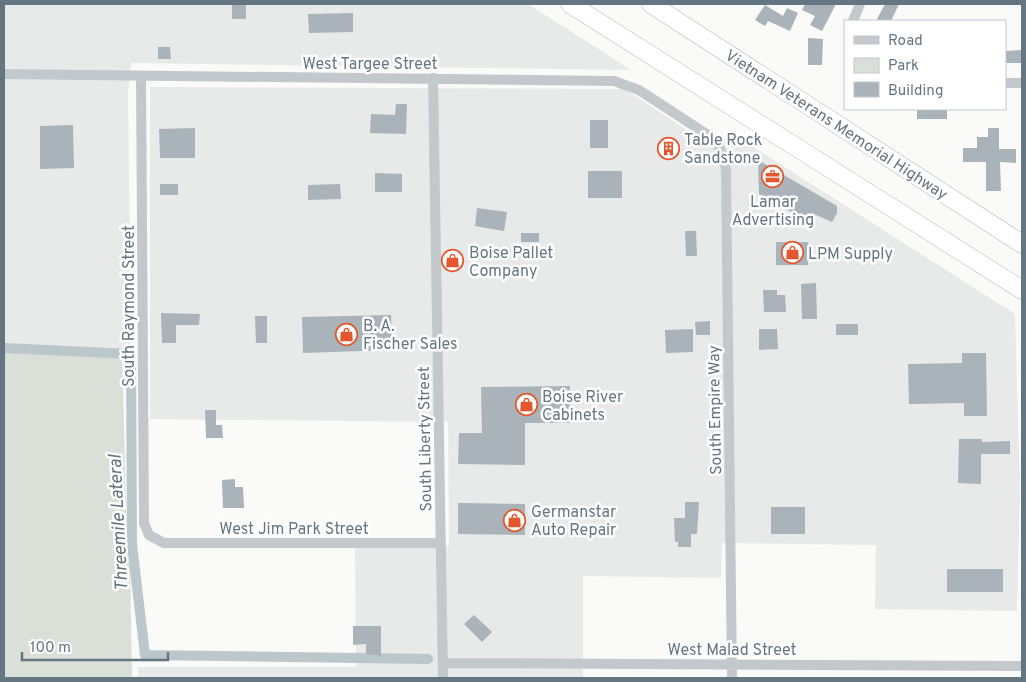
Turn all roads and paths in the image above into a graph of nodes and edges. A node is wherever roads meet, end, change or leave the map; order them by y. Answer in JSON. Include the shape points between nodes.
{"nodes":[{"id":1,"x":570,"y":4,"type":"edge"},
{"id":2,"x":651,"y":4,"type":"edge"},
{"id":3,"x":860,"y":4,"type":"edge"},
{"id":4,"x":853,"y":20,"type":"edge"},
{"id":5,"x":4,"y":74,"type":"edge"},
{"id":6,"x":141,"y":76,"type":"junction"},
{"id":7,"x":433,"y":78,"type":"junction"},
{"id":8,"x":1006,"y":83,"type":"edge"},
{"id":9,"x":1022,"y":83,"type":"edge"},
{"id":10,"x":718,"y":143,"type":"joint"},
{"id":11,"x":1022,"y":244,"type":"edge"},
{"id":12,"x":1022,"y":290,"type":"edge"},
{"id":13,"x":149,"y":535,"type":"joint"},
{"id":14,"x":441,"y":543,"type":"junction"},
{"id":15,"x":442,"y":663,"type":"junction"},
{"id":16,"x":732,"y":664,"type":"junction"},
{"id":17,"x":1022,"y":666,"type":"edge"},
{"id":18,"x":443,"y":678,"type":"edge"},
{"id":19,"x":732,"y":678,"type":"edge"}],
"edges":[{"from":1,"to":12,"type":"highway"},
{"from":2,"to":11,"type":"highway","name":"Vietnam Veterans Memorial Highway"},
{"from":3,"to":4,"type":"street"},
{"from":5,"to":6,"type":"street","name":"West Targee Street"},
{"from":6,"to":7,"type":"street","name":"West Targee Street"},
{"from":6,"to":13,"type":"street","name":"South Raymond Street","via":[[144,523]]},
{"from":7,"to":10,"type":"street","name":"West Targee Street","via":[[614,81],[639,90]]},
{"from":7,"to":14,"type":"street","name":"South Liberty Street"},
{"from":8,"to":9,"type":"street"},
{"from":10,"to":16,"type":"street","name":"South Empire Way","via":[[726,171]]},
{"from":13,"to":14,"type":"street","name":"West Jim Park Street","via":[[164,543]]},
{"from":14,"to":15,"type":"street","name":"South Liberty Street"},
{"from":15,"to":16,"type":"street","name":"West Malad Street"},
{"from":15,"to":18,"type":"street","name":"South Liberty Street"},
{"from":16,"to":17,"type":"street","name":"West Malad Street"},
{"from":16,"to":19,"type":"street","name":"South Empire Way"}]}
